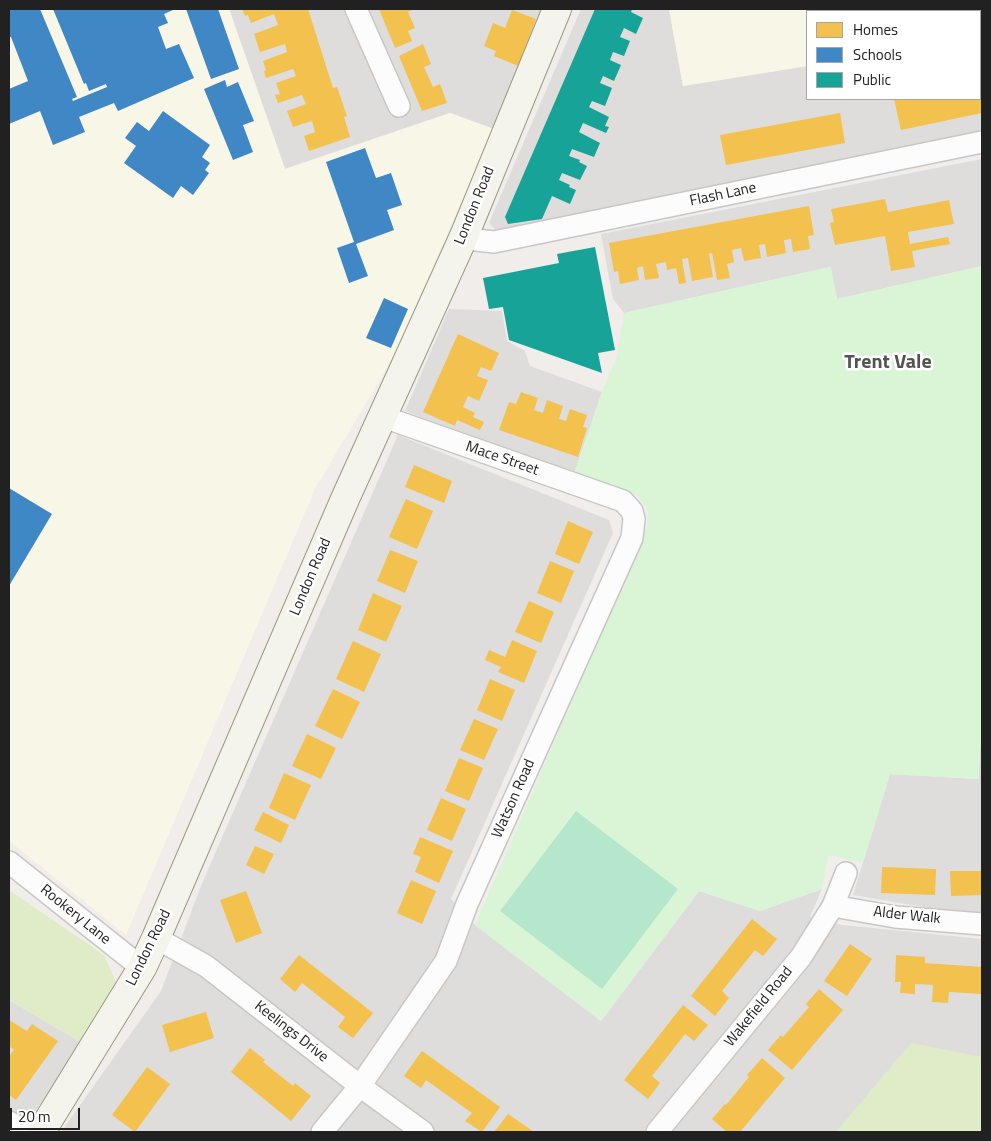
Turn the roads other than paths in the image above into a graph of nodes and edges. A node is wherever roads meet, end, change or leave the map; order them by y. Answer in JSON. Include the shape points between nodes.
{"nodes":[{"id":1,"x":356,"y":9,"type":"edge"},
{"id":2,"x":557,"y":9,"type":"edge"},
{"id":3,"x":399,"y":106,"type":"dead end"},
{"id":4,"x":982,"y":142,"type":"edge"},
{"id":5,"x":464,"y":236,"type":"junction"},
{"id":6,"x":381,"y":416,"type":"junction"},
{"id":7,"x":623,"y":501,"type":"joint"},
{"id":8,"x":9,"y":862,"type":"edge"},
{"id":9,"x":846,"y":873,"type":"dead end"},
{"id":10,"x":833,"y":906,"type":"junction"},
{"id":11,"x":982,"y":924,"type":"edge"},
{"id":12,"x":156,"y":938,"type":"junction"},
{"id":13,"x":142,"y":968,"type":"junction"},
{"id":14,"x":360,"y":1086,"type":"junction"},
{"id":15,"x":9,"y":1122,"type":"edge"},
{"id":16,"x":28,"y":1132,"type":"edge"},
{"id":17,"x":41,"y":1132,"type":"edge"},
{"id":18,"x":322,"y":1132,"type":"edge"},
{"id":19,"x":423,"y":1132,"type":"edge"},
{"id":20,"x":657,"y":1132,"type":"edge"}],
"edges":[{"from":1,"to":3,"type":"street"},
{"from":2,"to":5,"type":"main road","name":"London Road"},
{"from":4,"to":5,"type":"street","name":"Flash Lane","via":[[494,242]]},
{"from":5,"to":6,"type":"main road","name":"London Road"},
{"from":6,"to":7,"type":"street","name":"Mace Street"},
{"from":6,"to":12,"type":"main road","name":"London Road"},
{"from":7,"to":14,"type":"street","name":"Watson Road","via":[[634,519],[632,538],[471,895],[446,961]]},
{"from":8,"to":13,"type":"street","name":"Rookery Lane"},
{"from":9,"to":10,"type":"street","name":"Wakefield Road"},
{"from":10,"to":11,"type":"street","name":"Alder Walk","via":[[895,917]]},
{"from":10,"to":20,"type":"street","name":"Wakefield Road","via":[[801,957]]},
{"from":12,"to":13,"type":"main road","name":"London Road"},
{"from":12,"to":14,"type":"street","name":"Keelings Drive","via":[[206,966]]},
{"from":13,"to":17,"type":"main road","name":"London Road"},
{"from":14,"to":18,"type":"street","name":"Watson Road"},
{"from":14,"to":19,"type":"street","name":"Keelings Drive"},
{"from":15,"to":16,"type":"street"}]}
